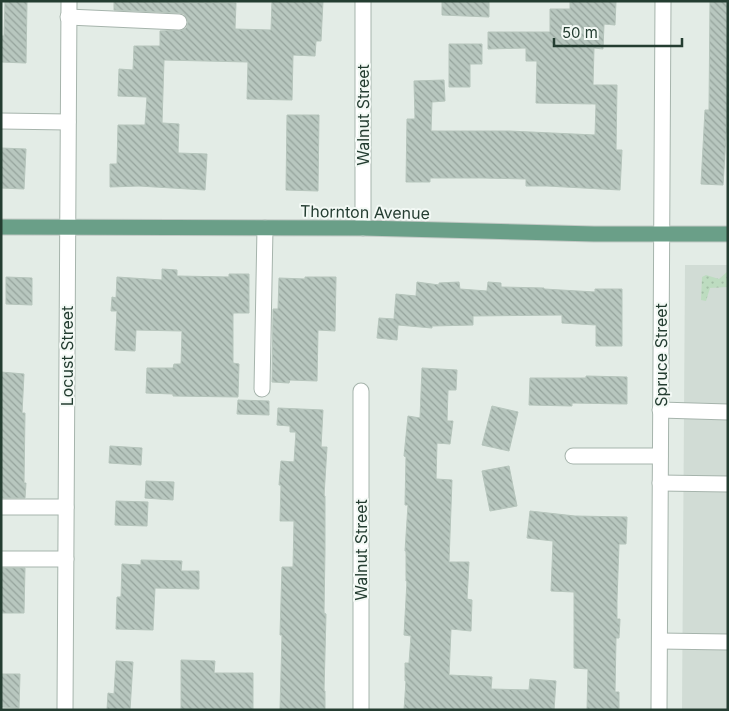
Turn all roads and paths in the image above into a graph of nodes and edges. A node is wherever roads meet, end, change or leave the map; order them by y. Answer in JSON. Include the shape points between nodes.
{"nodes":[{"id":1,"x":363,"y":1,"type":"edge"},
{"id":2,"x":663,"y":1,"type":"edge"},
{"id":3,"x":68,"y":9,"type":"edge"},
{"id":4,"x":179,"y":22,"type":"dead end"},
{"id":5,"x":1,"y":121,"type":"edge"},
{"id":6,"x":68,"y":122,"type":"junction"},
{"id":7,"x":1,"y":227,"type":"edge"},
{"id":8,"x":68,"y":228,"type":"junction"},
{"id":9,"x":265,"y":228,"type":"junction"},
{"id":10,"x":362,"y":228,"type":"junction"},
{"id":11,"x":662,"y":234,"type":"junction"},
{"id":12,"x":728,"y":234,"type":"edge"},
{"id":13,"x":262,"y":389,"type":"dead end"},
{"id":14,"x":361,"y":391,"type":"dead end"},
{"id":15,"x":660,"y":410,"type":"junction"},
{"id":16,"x":728,"y":412,"type":"edge"},
{"id":17,"x":573,"y":456,"type":"dead end"},
{"id":18,"x":660,"y":456,"type":"junction"},
{"id":19,"x":660,"y":483,"type":"junction"},
{"id":20,"x":728,"y":484,"type":"edge"},
{"id":21,"x":1,"y":507,"type":"edge"},
{"id":22,"x":66,"y":507,"type":"junction"},
{"id":23,"x":1,"y":559,"type":"edge"},
{"id":24,"x":66,"y":559,"type":"junction"},
{"id":25,"x":660,"y":641,"type":"junction"},
{"id":26,"x":728,"y":642,"type":"edge"},
{"id":27,"x":65,"y":710,"type":"edge"},
{"id":28,"x":361,"y":710,"type":"edge"},
{"id":29,"x":659,"y":710,"type":"edge"}],
"edges":[{"from":1,"to":10,"type":"street","name":"Walnut Street"},
{"from":2,"to":11,"type":"street","name":"Spruce Street"},
{"from":3,"to":4,"type":"street"},
{"from":3,"to":6,"type":"street","name":"Locust Street"},
{"from":5,"to":6,"type":"street"},
{"from":6,"to":8,"type":"street","name":"Locust Street"},
{"from":7,"to":8,"type":"main road","name":"Thornton Avenue"},
{"from":8,"to":9,"type":"main road","name":"Thornton Avenue"},
{"from":8,"to":22,"type":"street","name":"Locust Street"},
{"from":9,"to":10,"type":"main road","name":"Thornton Avenue"},
{"from":9,"to":13,"type":"street"},
{"from":10,"to":11,"type":"main road","name":"Thornton Avenue"},
{"from":11,"to":12,"type":"main road","name":"Thornton Avenue"},
{"from":11,"to":15,"type":"street","name":"Spruce Street"},
{"from":14,"to":28,"type":"street","name":"Walnut Street"},
{"from":15,"to":16,"type":"street"},
{"from":15,"to":18,"type":"street","name":"Spruce Street"},
{"from":17,"to":18,"type":"street"},
{"from":18,"to":19,"type":"street","name":"Spruce Street"},
{"from":19,"to":20,"type":"street"},
{"from":19,"to":25,"type":"street","name":"Spruce Street"},
{"from":21,"to":22,"type":"street"},
{"from":22,"to":24,"type":"street","name":"Locust Street"},
{"from":23,"to":24,"type":"street"},
{"from":24,"to":27,"type":"street","name":"Locust Street"},
{"from":25,"to":26,"type":"street"},
{"from":25,"to":29,"type":"street","name":"Spruce Street"}]}
